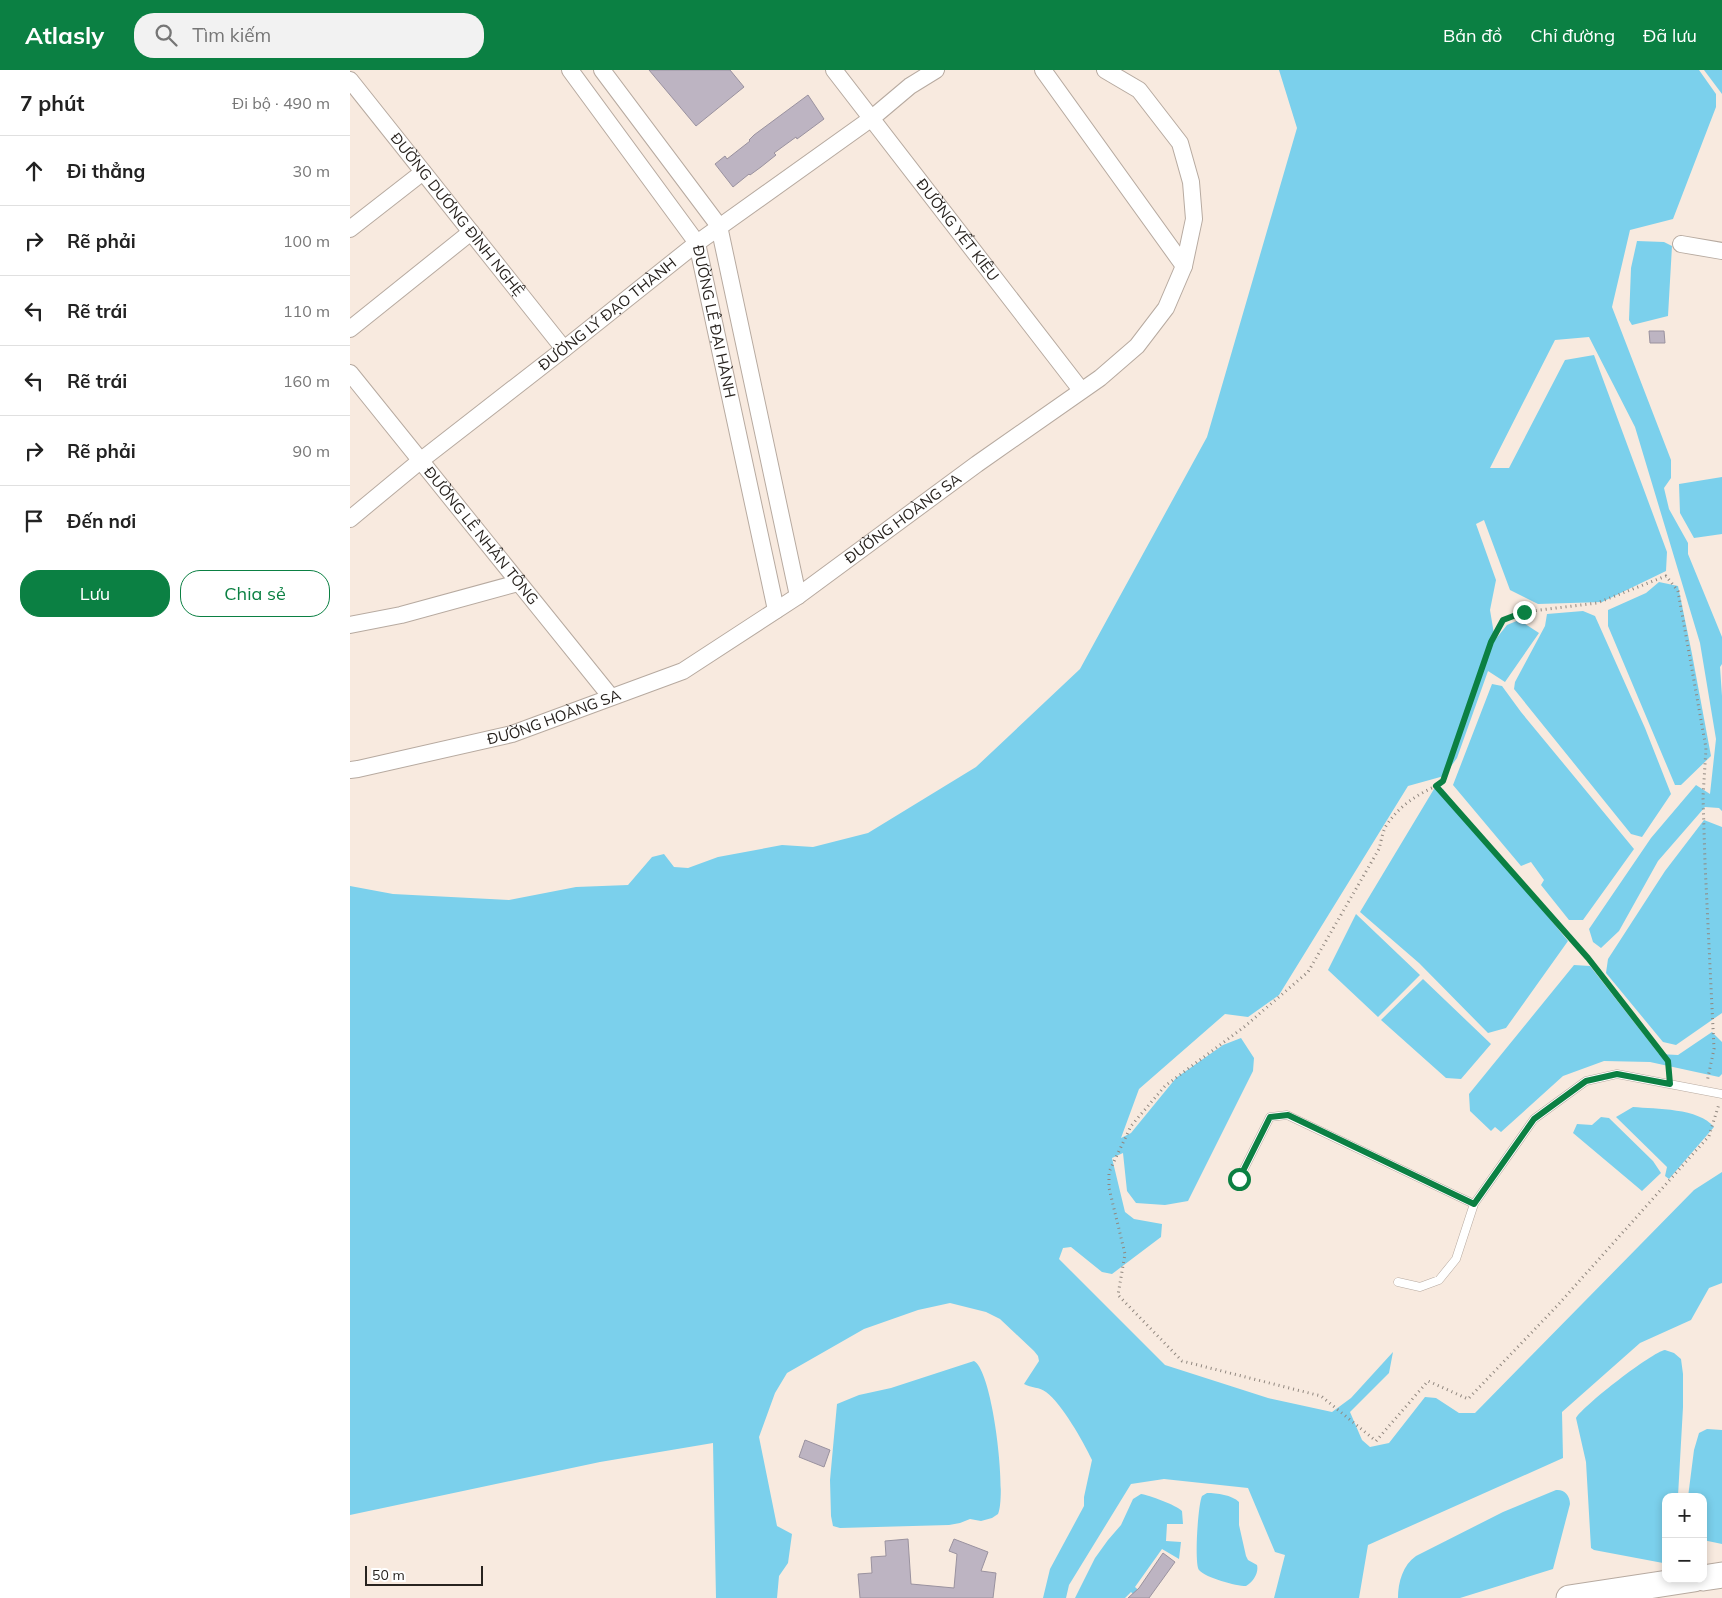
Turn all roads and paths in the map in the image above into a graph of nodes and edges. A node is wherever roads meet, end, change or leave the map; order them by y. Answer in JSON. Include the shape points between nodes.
{"nodes":[{"id":1,"x":570,"y":70,"type":"edge"},
{"id":2,"x":602,"y":70,"type":"edge"},
{"id":3,"x":834,"y":70,"type":"edge"},
{"id":4,"x":936,"y":70,"type":"edge"},
{"id":5,"x":1043,"y":70,"type":"edge"},
{"id":6,"x":1105,"y":70,"type":"edge"},
{"id":7,"x":350,"y":80,"type":"edge"},
{"id":8,"x":872,"y":118,"type":"junction"},
{"id":9,"x":423,"y":172,"type":"junction"},
{"id":10,"x":719,"y":226,"type":"junction"},
{"id":11,"x":350,"y":229,"type":"edge"},
{"id":12,"x":471,"y":232,"type":"junction"},
{"id":13,"x":697,"y":243,"type":"junction"},
{"id":14,"x":1681,"y":244,"type":"dead end"},
{"id":15,"x":1722,"y":251,"type":"edge"},
{"id":16,"x":1184,"y":266,"type":"junction"},
{"id":17,"x":350,"y":329,"type":"edge"},
{"id":18,"x":564,"y":349,"type":"junction"},
{"id":19,"x":350,"y":374,"type":"edge"},
{"id":20,"x":1081,"y":390,"type":"junction"},
{"id":21,"x":420,"y":461,"type":"junction"},
{"id":22,"x":350,"y":518,"type":"edge"},
{"id":23,"x":518,"y":583,"type":"junction"},
{"id":24,"x":798,"y":596,"type":"junction"},
{"id":25,"x":776,"y":610,"type":"junction"},
{"id":26,"x":350,"y":624,"type":"edge"},
{"id":27,"x":610,"y":698,"type":"junction"},
{"id":28,"x":350,"y":770,"type":"edge"},
{"id":29,"x":1436,"y":786,"type":"junction"},
{"id":30,"x":1670,"y":1084,"type":"junction"},
{"id":31,"x":1706,"y":1090,"type":"junction"},
{"id":32,"x":1722,"y":1095,"type":"edge"},
{"id":33,"x":1239,"y":1179,"type":"dead end"},
{"id":34,"x":1474,"y":1204,"type":"junction"},
{"id":35,"x":1398,"y":1282,"type":"dead end"},
{"id":36,"x":1722,"y":1575,"type":"edge"},
{"id":37,"x":1707,"y":1577,"type":"edge"},
{"id":38,"x":1668,"y":1583,"type":"edge"},
{"id":39,"x":1569,"y":1598,"type":"edge"}],
"edges":[{"from":1,"to":13,"type":"street","name":"ĐƯỜNG LÊ ĐẠI HÀNH"},
{"from":2,"to":10,"type":"street","name":"ĐƯỜNG LÊ ĐẠI HÀNH"},
{"from":3,"to":8,"type":"street","name":"ĐƯỜNG YẾT KIÊU"},
{"from":4,"to":8,"type":"street","via":[[910,86]]},
{"from":5,"to":16,"type":"street"},
{"from":6,"to":16,"type":"street","name":"ĐƯỜNG HOÀNG SA","via":[[1139,90],[1180,143],[1190,182],[1194,219]]},
{"from":7,"to":9,"type":"street","name":"ĐƯỜNG DƯƠNG ĐÌNH NGHỆ"},
{"from":8,"to":10,"type":"street","name":"ĐƯỜNG LÝ ĐẠO THÀNH"},
{"from":8,"to":20,"type":"street","name":"ĐƯỜNG YẾT KIÊU"},
{"from":9,"to":11,"type":"street"},
{"from":9,"to":12,"type":"street","name":"ĐƯỜNG DƯƠNG ĐÌNH NGHỆ"},
{"from":10,"to":13,"type":"street","name":"ĐƯỜNG LÝ ĐẠO THÀNH"},
{"from":10,"to":24,"type":"street","name":"ĐƯỜNG LÊ ĐẠI HÀNH"},
{"from":12,"to":17,"type":"street"},
{"from":12,"to":18,"type":"street","name":"ĐƯỜNG DƯƠNG ĐÌNH NGHỆ"},
{"from":13,"to":18,"type":"street","name":"ĐƯỜNG LÝ ĐẠO THÀNH"},
{"from":13,"to":25,"type":"street","name":"ĐƯỜNG LÊ ĐẠI HÀNH"},
{"from":14,"to":15,"type":"street"},
{"from":16,"to":20,"type":"street","name":"ĐƯỜNG HOÀNG SA","via":[[1166,308],[1137,346]]},
{"from":18,"to":21,"type":"street","name":"ĐƯỜNG LÝ ĐẠO THÀNH"},
{"from":19,"to":21,"type":"street","name":"ĐƯỜNG LÊ NHÂN TÔNG"},
{"from":20,"to":24,"type":"street","name":"ĐƯỜNG HOÀNG SA"},
{"from":21,"to":22,"type":"street","name":"ĐƯỜNG LÝ ĐẠO THÀNH"},
{"from":21,"to":23,"type":"street","name":"ĐƯỜNG LÊ NHÂN TÔNG"},
{"from":23,"to":26,"type":"street","via":[[400,615]]},
{"from":23,"to":27,"type":"street","name":"ĐƯỜNG LÊ NHÂN TÔNG"},
{"from":24,"to":25,"type":"street","name":"ĐƯỜNG HOÀNG SA"},
{"from":25,"to":27,"type":"street","name":"ĐƯỜNG HOÀNG SA","via":[[683,671]]},
{"from":27,"to":28,"type":"street","name":"ĐƯỜNG HOÀNG SA","via":[[512,734]]},
{"from":29,"to":30,"type":"path","via":[[1599,973],[1668,1061]]},
{"from":29,"to":31,"type":"path","via":[[1443,781],[1491,642],[1503,620],[1524,612],[1597,603],[1666,576],[1678,591],[1706,748],[1705,863],[1714,1049]]},
{"from":29,"to":32,"type":"path","via":[[1403,806],[1386,827],[1379,849],[1308,972],[1244,1027],[1165,1086],[1131,1126],[1109,1172],[1109,1188],[1124,1254],[1118,1295],[1182,1361],[1321,1396],[1376,1441],[1428,1381],[1468,1399],[1557,1306],[1709,1136]]},
{"from":30,"to":31,"type":"lane"},
{"from":30,"to":34,"type":"lane","via":[[1617,1074],[1586,1081],[1534,1119]]},
{"from":31,"to":32,"type":"lane"},
{"from":33,"to":34,"type":"lane","via":[[1270,1117],[1288,1115]]},
{"from":34,"to":35,"type":"lane","via":[[1456,1259],[1439,1280],[1420,1287]]},
{"from":36,"to":37,"type":"main road"},
{"from":38,"to":39,"type":"main road"}]}
